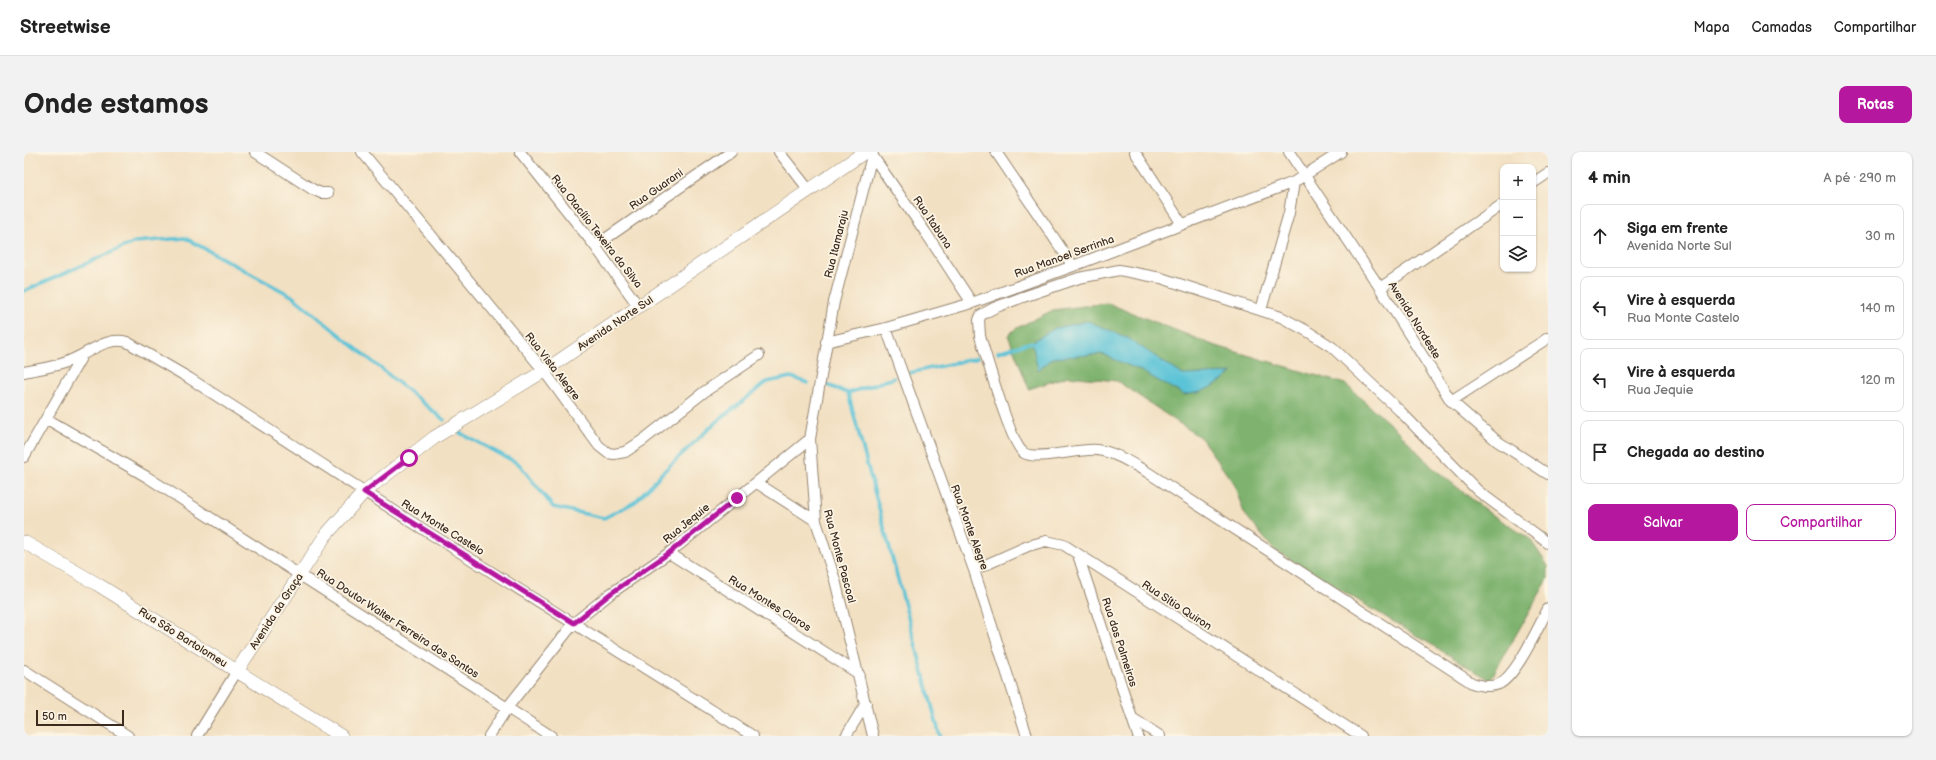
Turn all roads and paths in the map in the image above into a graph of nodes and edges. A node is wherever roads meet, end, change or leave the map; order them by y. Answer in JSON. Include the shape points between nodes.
{"nodes":[{"id":1,"x":255,"y":152,"type":"edge"},
{"id":2,"x":362,"y":152,"type":"edge"},
{"id":3,"x":520,"y":152,"type":"edge"},
{"id":4,"x":731,"y":152,"type":"edge"},
{"id":5,"x":779,"y":152,"type":"edge"},
{"id":6,"x":996,"y":152,"type":"edge"},
{"id":7,"x":1135,"y":152,"type":"edge"},
{"id":8,"x":1289,"y":152,"type":"edge"},
{"id":9,"x":1341,"y":152,"type":"edge"},
{"id":10,"x":870,"y":153,"type":"edge"},
{"id":11,"x":1548,"y":173,"type":"edge"},
{"id":12,"x":1305,"y":176,"type":"junction"},
{"id":13,"x":1536,"y":181,"type":"edge"},
{"id":14,"x":1294,"y":182,"type":"junction"},
{"id":15,"x":809,"y":190,"type":"junction"},
{"id":16,"x":328,"y":193,"type":"dead end"},
{"id":17,"x":1500,"y":206,"type":"edge"},
{"id":18,"x":1182,"y":224,"type":"junction"},
{"id":19,"x":595,"y":246,"type":"junction"},
{"id":20,"x":1073,"y":266,"type":"junction"},
{"id":21,"x":1380,"y":288,"type":"junction"},
{"id":22,"x":972,"y":303,"type":"junction"},
{"id":23,"x":639,"y":307,"type":"junction"},
{"id":24,"x":1260,"y":310,"type":"junction"},
{"id":25,"x":886,"y":328,"type":"junction"},
{"id":26,"x":1548,"y":338,"type":"edge"},
{"id":27,"x":826,"y":342,"type":"junction"},
{"id":28,"x":83,"y":354,"type":"junction"},
{"id":29,"x":759,"y":355,"type":"dead end"},
{"id":30,"x":24,"y":372,"type":"edge"},
{"id":31,"x":544,"y":372,"type":"junction"},
{"id":32,"x":1451,"y":401,"type":"junction"},
{"id":33,"x":47,"y":419,"type":"junction"},
{"id":34,"x":810,"y":439,"type":"junction"},
{"id":35,"x":24,"y":457,"type":"edge"},
{"id":36,"x":1548,"y":474,"type":"edge"},
{"id":37,"x":757,"y":483,"type":"junction"},
{"id":38,"x":364,"y":492,"type":"junction"},
{"id":39,"x":816,"y":521,"type":"junction"},
{"id":40,"x":24,"y":542,"type":"edge"},
{"id":41,"x":1548,"y":543,"type":"edge"},
{"id":42,"x":669,"y":553,"type":"junction"},
{"id":43,"x":1078,"y":555,"type":"junction"},
{"id":44,"x":974,"y":570,"type":"junction"},
{"id":45,"x":300,"y":574,"type":"junction"},
{"id":46,"x":1548,"y":609,"type":"edge"},
{"id":47,"x":574,"y":623,"type":"junction"},
{"id":48,"x":24,"y":670,"type":"edge"},
{"id":49,"x":237,"y":671,"type":"junction"},
{"id":50,"x":859,"y":674,"type":"junction"},
{"id":51,"x":866,"y":703,"type":"junction"},
{"id":52,"x":507,"y":708,"type":"junction"},
{"id":53,"x":1132,"y":718,"type":"junction"},
{"id":54,"x":128,"y":736,"type":"edge"},
{"id":55,"x":197,"y":736,"type":"edge"},
{"id":56,"x":341,"y":736,"type":"edge"},
{"id":57,"x":489,"y":736,"type":"edge"},
{"id":58,"x":551,"y":736,"type":"edge"},
{"id":59,"x":753,"y":736,"type":"edge"},
{"id":60,"x":846,"y":736,"type":"edge"},
{"id":61,"x":873,"y":736,"type":"edge"},
{"id":62,"x":1027,"y":736,"type":"edge"},
{"id":63,"x":1138,"y":736,"type":"edge"},
{"id":64,"x":1160,"y":736,"type":"edge"},
{"id":65,"x":1361,"y":736,"type":"edge"}],
"edges":[{"from":1,"to":16,"type":"street","via":[[312,189]]},
{"from":2,"to":31,"type":"street","name":"Rua Vista Alegre"},
{"from":3,"to":19,"type":"street","name":"Rua Otacílio Texeira da Silva"},
{"from":4,"to":19,"type":"street","name":"Rua Guarani"},
{"from":5,"to":15,"type":"street"},
{"from":6,"to":20,"type":"street"},
{"from":7,"to":18,"type":"street"},
{"from":8,"to":12,"type":"street","name":"Avenida Nordeste"},
{"from":9,"to":12,"type":"street","name":"Rua Manoel Serrinha"},
{"from":10,"to":15,"type":"street","name":"Avenida Norte Sul"},
{"from":10,"to":22,"type":"street","name":"Rua Itabuna"},
{"from":10,"to":27,"type":"street","name":"Rua Itamaraju"},
{"from":11,"to":13,"type":"street"},
{"from":12,"to":14,"type":"street","name":"Rua Manoel Serrinha"},
{"from":12,"to":21,"type":"street","name":"Avenida Nordeste"},
{"from":14,"to":18,"type":"street","name":"Rua Manoel Serrinha"},
{"from":14,"to":24,"type":"street","via":[[1288,213]]},
{"from":15,"to":23,"type":"street","name":"Avenida Norte Sul"},
{"from":17,"to":21,"type":"street"},
{"from":18,"to":20,"type":"street","name":"Rua Manoel Serrinha"},
{"from":19,"to":23,"type":"street","name":"Rua Otacílio Texeira da Silva"},
{"from":20,"to":22,"type":"street","name":"Rua Manoel Serrinha"},
{"from":21,"to":32,"type":"street","name":"Avenida Nordeste"},
{"from":22,"to":25,"type":"street","name":"Rua Manoel Serrinha"},
{"from":23,"to":31,"type":"street","name":"Avenida Norte Sul"},
{"from":24,"to":41,"type":"street","via":[[1281,317],[1332,347],[1400,411],[1478,491]]},
{"from":24,"to":46,"type":"street","via":[[1162,278],[1119,270],[1079,278],[994,308],[981,315],[979,327],[1000,400],[1019,448],[1024,453],[1042,455],[1096,450],[1122,458],[1472,683],[1490,686],[1500,684],[1525,652]]},
{"from":25,"to":27,"type":"street","name":"Rua Manoel Serrinha"},
{"from":25,"to":44,"type":"street","name":"Rua Monte Alegre"},
{"from":26,"to":32,"type":"street"},
{"from":27,"to":34,"type":"street","name":"Rua Monte Pascoal"},
{"from":28,"to":30,"type":"street","via":[[56,366]]},
{"from":28,"to":33,"type":"street"},
{"from":28,"to":38,"type":"street","name":"Rua Monte Castelo","via":[[107,342],[120,340],[189,378]]},
{"from":29,"to":31,"type":"street","name":"Rua Vista Alegre","via":[[620,454],[608,453],[599,446]]},
{"from":31,"to":38,"type":"street","name":"Avenida Norte Sul","via":[[435,438]]},
{"from":32,"to":36,"type":"street","name":"Avenida Nordeste","via":[[1497,441]]},
{"from":33,"to":35,"type":"street"},
{"from":33,"to":45,"type":"street","name":"Rua Doutor Walter Ferreira dos Santos","via":[[147,477]]},
{"from":34,"to":37,"type":"street","name":"Rua Jequie"},
{"from":34,"to":39,"type":"street","name":"Rua Monte Pascoal"},
{"from":37,"to":39,"type":"street"},
{"from":37,"to":42,"type":"street","name":"Rua Jequie"},
{"from":38,"to":45,"type":"street","name":"Avenida da Graça","via":[[326,536]]},
{"from":38,"to":47,"type":"street","name":"Rua Monte Castelo"},
{"from":39,"to":50,"type":"street","name":"Rua Monte Pascoal","via":[[835,580]]},
{"from":40,"to":49,"type":"street","name":"Rua São Bartolomeu"},
{"from":42,"to":47,"type":"street","name":"Rua Jequie"},
{"from":42,"to":50,"type":"street","name":"Rua Montes Claros"},
{"from":43,"to":44,"type":"street","name":"Rua Sítio Quiron","via":[[1064,545],[1046,541],[1028,546]]},
{"from":43,"to":53,"type":"street","name":"Rua das Palmeiras"},
{"from":43,"to":65,"type":"street","name":"Rua Sítio Quiron"},
{"from":44,"to":62,"type":"street","name":"Rua Monte Alegre"},
{"from":45,"to":49,"type":"street","name":"Avenida da Graça"},
{"from":45,"to":52,"type":"street","name":"Rua Doutor Walter Ferreira dos Santos"},
{"from":47,"to":52,"type":"street","name":"Rua Jequie"},
{"from":47,"to":59,"type":"street","name":"Rua Monte Castelo"},
{"from":48,"to":54,"type":"street"},
{"from":49,"to":55,"type":"street","name":"Avenida da Graça"},
{"from":49,"to":56,"type":"street","name":"Rua São Bartolomeu"},
{"from":50,"to":51,"type":"street","name":"Rua Monte Pascoal"},
{"from":51,"to":60,"type":"street"},
{"from":51,"to":61,"type":"street","name":"Rua Monte Pascoal"},
{"from":52,"to":57,"type":"street","name":"Rua Jequie"},
{"from":52,"to":58,"type":"street","name":"Rua Doutor Walter Ferreira dos Santos"},
{"from":53,"to":63,"type":"street","name":"Rua das Palmeiras"},
{"from":53,"to":64,"type":"street"}]}
